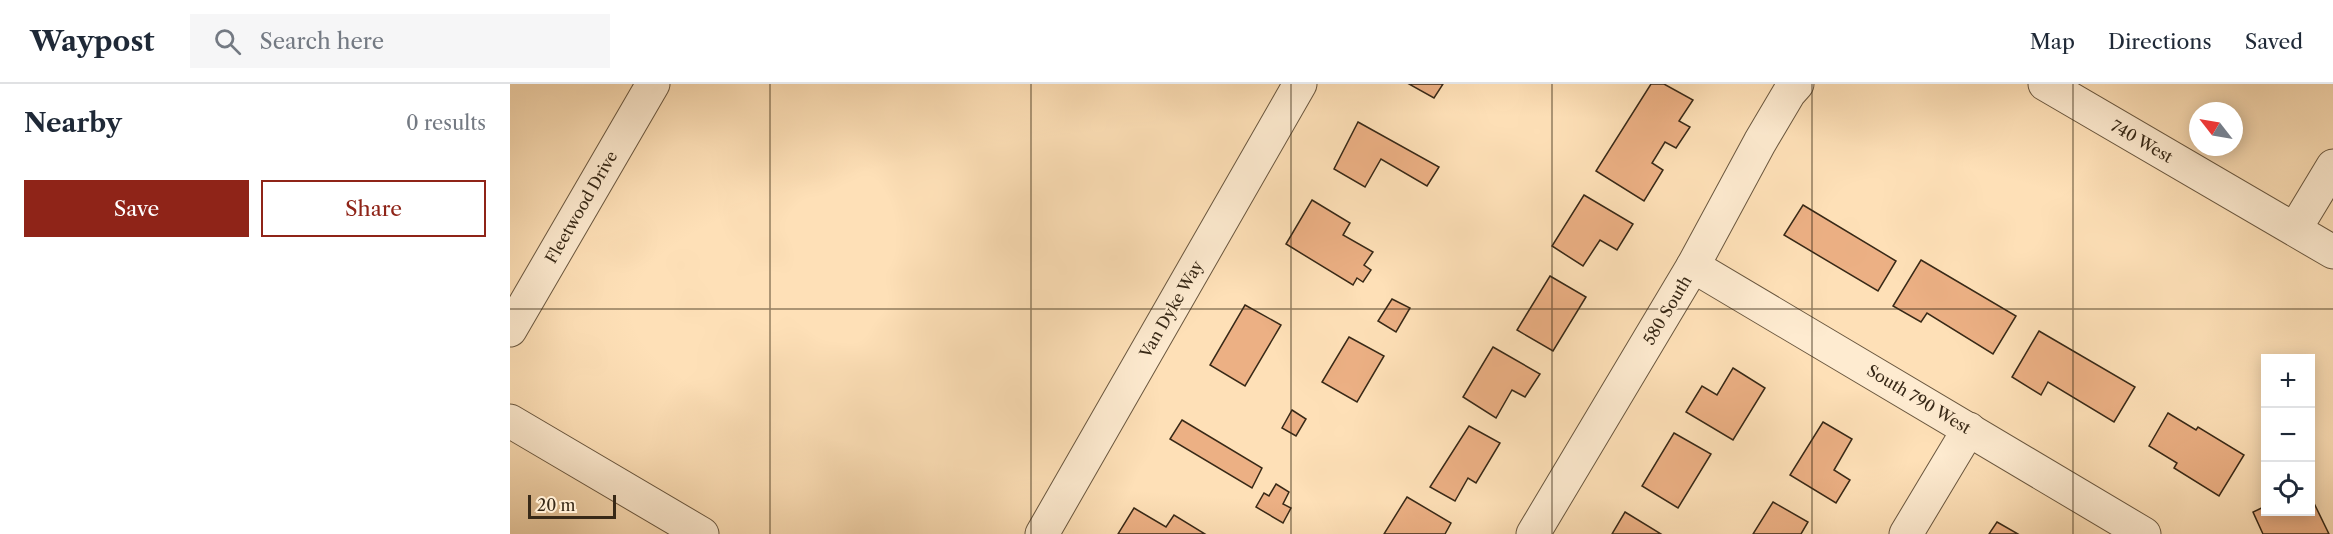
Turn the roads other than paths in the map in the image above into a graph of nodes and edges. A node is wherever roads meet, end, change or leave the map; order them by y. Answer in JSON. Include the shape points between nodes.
{"nodes":[{"id":1,"x":653,"y":84,"type":"edge"},
{"id":2,"x":1300,"y":84,"type":"edge"},
{"id":3,"x":1797,"y":84,"type":"edge"},
{"id":4,"x":2045,"y":84,"type":"edge"},
{"id":5,"x":2333,"y":165,"type":"edge"},
{"id":6,"x":2295,"y":230,"type":"junction"},
{"id":7,"x":2333,"y":252,"type":"edge"},
{"id":8,"x":1693,"y":266,"type":"junction"},
{"id":9,"x":510,"y":330,"type":"edge"},
{"id":10,"x":510,"y":422,"type":"edge"},
{"id":11,"x":1969,"y":429,"type":"junction"},
{"id":12,"x":702,"y":534,"type":"edge"},
{"id":13,"x":1042,"y":534,"type":"edge"},
{"id":14,"x":1533,"y":534,"type":"edge"},
{"id":15,"x":1906,"y":534,"type":"edge"},
{"id":16,"x":2144,"y":534,"type":"edge"}],
"edges":[{"from":1,"to":9,"type":"street","name":"Fleetwood Drive"},
{"from":2,"to":13,"type":"street","name":"Van Dyke Way"},
{"from":3,"to":8,"type":"street","name":"580 South","via":[[1760,142]]},
{"from":4,"to":6,"type":"street","name":"740 West"},
{"from":5,"to":6,"type":"street"},
{"from":6,"to":7,"type":"street","name":"740 West"},
{"from":8,"to":11,"type":"street","name":"South 790 West"},
{"from":8,"to":14,"type":"street","name":"580 South"},
{"from":10,"to":12,"type":"street"},
{"from":11,"to":15,"type":"street"},
{"from":11,"to":16,"type":"street","name":"South 790 West"}]}
